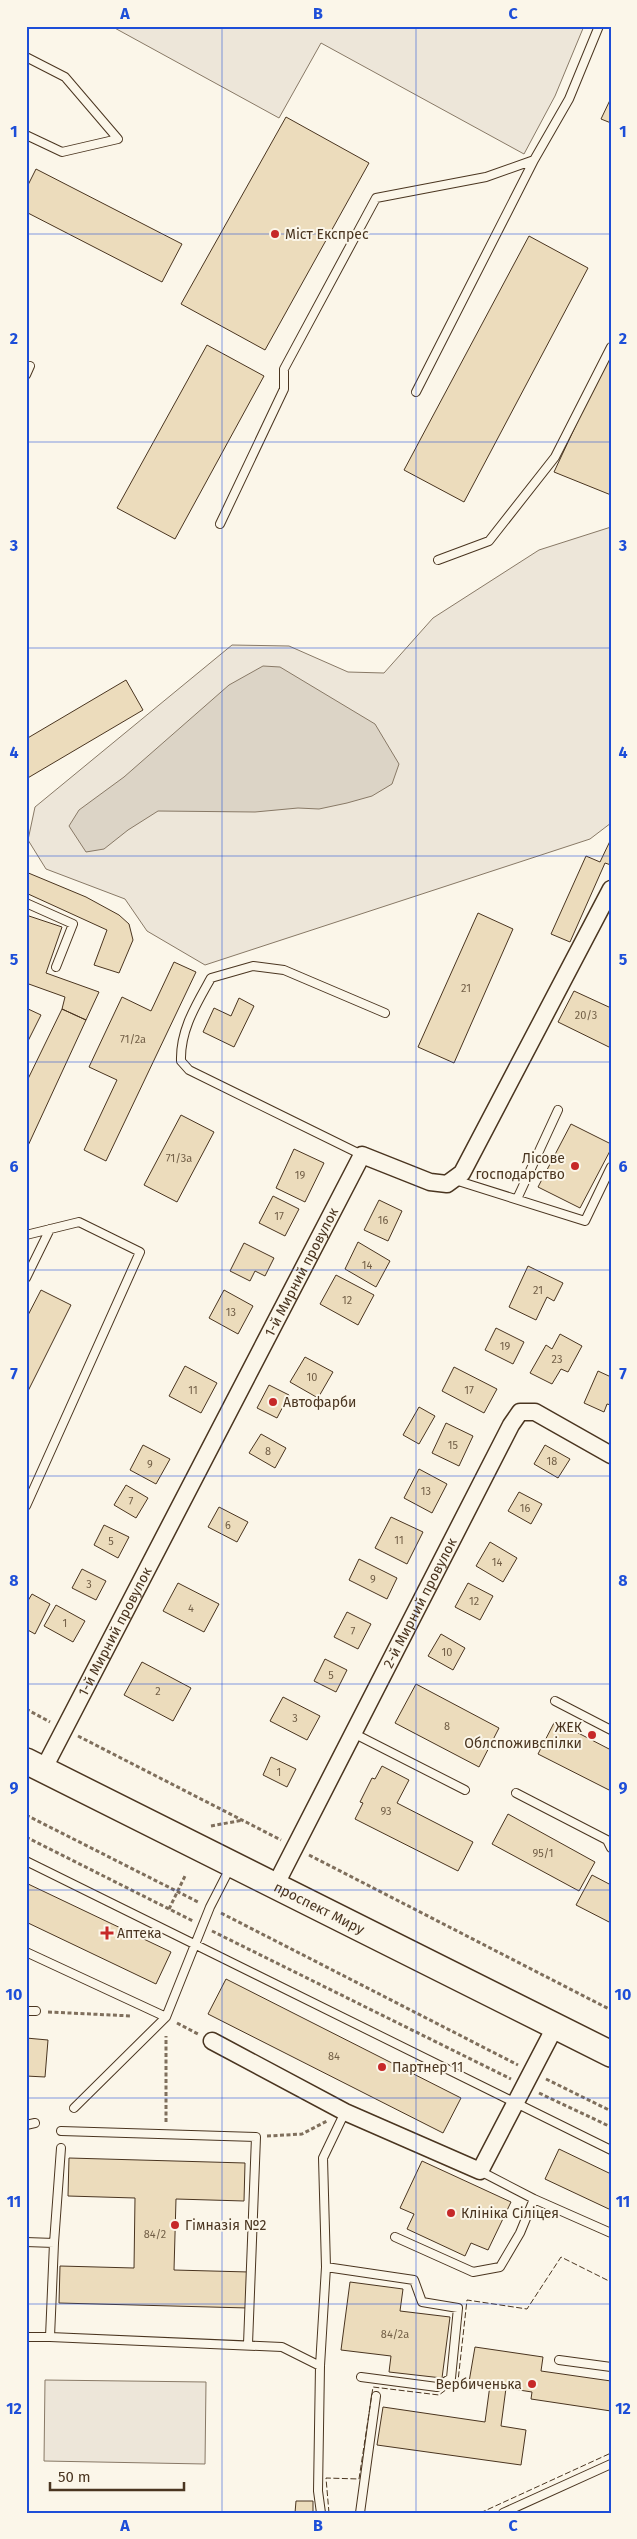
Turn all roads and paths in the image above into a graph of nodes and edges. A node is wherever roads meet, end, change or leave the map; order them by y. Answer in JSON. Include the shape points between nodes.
{"nodes":[{"id":1,"x":599,"y":26,"type":"edge"},
{"id":2,"x":26,"y":56,"type":"edge"},
{"id":3,"x":26,"y":135,"type":"edge"},
{"id":4,"x":534,"y":160,"type":"junction"},
{"id":5,"x":611,"y":347,"type":"edge"},
{"id":6,"x":30,"y":366,"type":"dead end"},
{"id":7,"x":26,"y":375,"type":"edge"},
{"id":8,"x":416,"y":392,"type":"dead end"},
{"id":9,"x":220,"y":524,"type":"dead end"},
{"id":10,"x":438,"y":560,"type":"dead end"},
{"id":11,"x":611,"y":889,"type":"edge"},
{"id":12,"x":26,"y":903,"type":"edge"},
{"id":13,"x":56,"y":967,"type":"dead end"},
{"id":14,"x":385,"y":1013,"type":"dead end"},
{"id":15,"x":558,"y":1110,"type":"dead end"},
{"id":16,"x":362,"y":1155,"type":"junction"},
{"id":17,"x":611,"y":1167,"type":"edge"},
{"id":18,"x":453,"y":1179,"type":"junction"},
{"id":19,"x":517,"y":1199,"type":"junction"},
{"id":20,"x":50,"y":1229,"type":"junction"},
{"id":21,"x":26,"y":1235,"type":"edge"},
{"id":22,"x":26,"y":1278,"type":"edge"},
{"id":23,"x":611,"y":1455,"type":"edge"},
{"id":24,"x":26,"y":1506,"type":"edge"},
{"id":25,"x":554,"y":1701,"type":"dead end"},
{"id":26,"x":26,"y":1709,"type":"edge"},
{"id":27,"x":65,"y":1729,"type":"junction"},
{"id":28,"x":611,"y":1730,"type":"edge"},
{"id":29,"x":353,"y":1733,"type":"junction"},
{"id":30,"x":34,"y":1766,"type":"edge"},
{"id":31,"x":465,"y":1790,"type":"dead end"},
{"id":32,"x":516,"y":1792,"type":"dead end"},
{"id":33,"x":26,"y":1815,"type":"edge"},
{"id":34,"x":244,"y":1820,"type":"junction"},
{"id":35,"x":211,"y":1826,"type":"dead end"},
{"id":36,"x":26,"y":1837,"type":"edge"},
{"id":37,"x":295,"y":1848,"type":"junction"},
{"id":38,"x":611,"y":1848,"type":"edge"},
{"id":39,"x":26,"y":1861,"type":"edge"},
{"id":40,"x":232,"y":1865,"type":"junction"},
{"id":41,"x":185,"y":1876,"type":"dead end"},
{"id":42,"x":275,"y":1886,"type":"junction"},
{"id":43,"x":177,"y":1891,"type":"junction"},
{"id":44,"x":210,"y":1908,"type":"junction"},
{"id":45,"x":169,"y":1909,"type":"junction"},
{"id":46,"x":202,"y":1926,"type":"junction"},
{"id":47,"x":195,"y":1945,"type":"junction"},
{"id":48,"x":26,"y":1952,"type":"edge"},
{"id":49,"x":611,"y":2010,"type":"edge"},
{"id":50,"x":26,"y":2011,"type":"edge"},
{"id":51,"x":36,"y":2012,"type":"joint"},
{"id":52,"x":166,"y":2017,"type":"junction"},
{"id":53,"x":555,"y":2027,"type":"junction"},
{"id":54,"x":212,"y":2041,"type":"joint"},
{"id":55,"x":611,"y":2054,"type":"edge"},
{"id":56,"x":528,"y":2079,"type":"junction"},
{"id":57,"x":515,"y":2103,"type":"junction"},
{"id":58,"x":74,"y":2108,"type":"dead end"},
{"id":59,"x":166,"y":2110,"type":"dead end"},
{"id":60,"x":611,"y":2111,"type":"edge"},
{"id":61,"x":344,"y":2112,"type":"junction"},
{"id":62,"x":611,"y":2127,"type":"edge"},
{"id":63,"x":62,"y":2132,"type":"dead end"},
{"id":64,"x":256,"y":2137,"type":"junction"},
{"id":65,"x":62,"y":2148,"type":"dead end"},
{"id":66,"x":611,"y":2150,"type":"edge"},
{"id":67,"x":480,"y":2171,"type":"junction"},
{"id":68,"x":534,"y":2199,"type":"junction"},
{"id":69,"x":611,"y":2233,"type":"edge"},
{"id":70,"x":394,"y":2237,"type":"dead end"},
{"id":71,"x":26,"y":2242,"type":"edge"},
{"id":72,"x":54,"y":2243,"type":"junction"},
{"id":73,"x":326,"y":2267,"type":"junction"},
{"id":74,"x":26,"y":2337,"type":"edge"},
{"id":75,"x":50,"y":2337,"type":"junction"},
{"id":76,"x":248,"y":2344,"type":"junction"},
{"id":77,"x":559,"y":2360,"type":"dead end"},
{"id":78,"x":320,"y":2366,"type":"junction"},
{"id":79,"x":611,"y":2367,"type":"edge"},
{"id":80,"x":361,"y":2377,"type":"dead end"},
{"id":81,"x":376,"y":2396,"type":"dead end"},
{"id":82,"x":611,"y":2464,"type":"edge"},
{"id":83,"x":321,"y":2513,"type":"edge"},
{"id":84,"x":360,"y":2513,"type":"edge"},
{"id":85,"x":503,"y":2513,"type":"edge"}],
"edges":[{"from":1,"to":4,"type":"lane","via":[[569,99]]},
{"from":2,"to":3,"type":"lane","via":[[65,78],[118,139],[62,152]]},
{"from":4,"to":8,"type":"lane"},
{"from":4,"to":9,"type":"lane","via":[[486,177],[376,198],[284,369],[284,389]]},
{"from":5,"to":10,"type":"lane","via":[[555,457],[489,541]]},
{"from":6,"to":7,"type":"lane"},
{"from":11,"to":18,"type":"street","via":[[462,1172]]},
{"from":12,"to":13,"type":"lane","via":[[74,924]]},
{"from":14,"to":16,"type":"lane","via":[[284,970],[253,966],[211,978],[184,1029],[180,1048],[181,1061],[189,1070]]},
{"from":15,"to":19,"type":"lane"},
{"from":16,"to":18,"type":"street","via":[[430,1182],[447,1184]]},
{"from":16,"to":27,"type":"street","name":"1-й Мирний провулок"},
{"from":17,"to":19,"type":"lane","via":[[585,1221]]},
{"from":18,"to":19,"type":"lane"},
{"from":20,"to":21,"type":"lane"},
{"from":20,"to":22,"type":"lane"},
{"from":20,"to":24,"type":"lane","via":[[79,1222],[140,1252]]},
{"from":23,"to":29,"type":"street","name":"2-й Мирний провулок","via":[[535,1412],[520,1412]]},
{"from":25,"to":28,"type":"lane"},
{"from":26,"to":27,"type":"path"},
{"from":27,"to":30,"type":"street","name":"1-й Мирний провулок"},
{"from":27,"to":34,"type":"path"},
{"from":29,"to":31,"type":"lane"},
{"from":29,"to":37,"type":"street","name":"2-й Мирний провулок"},
{"from":30,"to":40,"type":"main road","name":"проспект Миру"},
{"from":32,"to":38,"type":"lane","via":[[607,1840]]},
{"from":33,"to":43,"type":"path"},
{"from":34,"to":35,"type":"path"},
{"from":34,"to":37,"type":"path"},
{"from":36,"to":45,"type":"path"},
{"from":37,"to":42,"type":"street","name":"2-й Мирний провулок"},
{"from":37,"to":49,"type":"path"},
{"from":39,"to":47,"type":"lane"},
{"from":40,"to":42,"type":"main road","name":"проспект Миру"},
{"from":40,"to":44,"type":"lane"},
{"from":41,"to":43,"type":"path"},
{"from":42,"to":53,"type":"main road","name":"проспект Миру"},
{"from":43,"to":44,"type":"path"},
{"from":43,"to":45,"type":"path"},
{"from":44,"to":46,"type":"lane"},
{"from":44,"to":56,"type":"path"},
{"from":45,"to":46,"type":"path"},
{"from":46,"to":47,"type":"lane"},
{"from":46,"to":56,"type":"path"},
{"from":47,"to":52,"type":"lane"},
{"from":47,"to":57,"type":"lane"},
{"from":48,"to":52,"type":"lane"},
{"from":50,"to":51,"type":"lane"},
{"from":51,"to":52,"type":"path"},
{"from":52,"to":54,"type":"path"},
{"from":52,"to":58,"type":"lane"},
{"from":52,"to":59,"type":"path"},
{"from":53,"to":55,"type":"main road","name":"проспект Миру"},
{"from":53,"to":56,"type":"street"},
{"from":54,"to":61,"type":"street"},
{"from":56,"to":57,"type":"street"},
{"from":56,"to":60,"type":"path"},
{"from":56,"to":62,"type":"path"},
{"from":57,"to":66,"type":"lane"},
{"from":57,"to":67,"type":"street"},
{"from":61,"to":64,"type":"path","via":[[302,2134]]},
{"from":61,"to":67,"type":"street"},
{"from":61,"to":73,"type":"lane","via":[[323,2158]]},
{"from":63,"to":64,"type":"lane"},
{"from":64,"to":76,"type":"lane"},
{"from":65,"to":72,"type":"lane"},
{"from":67,"to":68,"type":"lane"},
{"from":68,"to":69,"type":"lane"},
{"from":68,"to":70,"type":"lane","via":[[520,2233],[500,2267],[473,2272]]},
{"from":71,"to":72,"type":"lane"},
{"from":72,"to":75,"type":"lane"},
{"from":73,"to":78,"type":"lane"},
{"from":73,"to":80,"type":"lane","via":[[414,2280],[422,2302],[458,2308],[451,2378],[437,2387]]},
{"from":74,"to":75,"type":"lane"},
{"from":75,"to":76,"type":"lane"},
{"from":76,"to":78,"type":"lane","via":[[282,2348]]},
{"from":77,"to":79,"type":"lane"},
{"from":78,"to":83,"type":"lane","via":[[318,2491]]},
{"from":81,"to":84,"type":"lane"},
{"from":82,"to":85,"type":"lane"}]}
